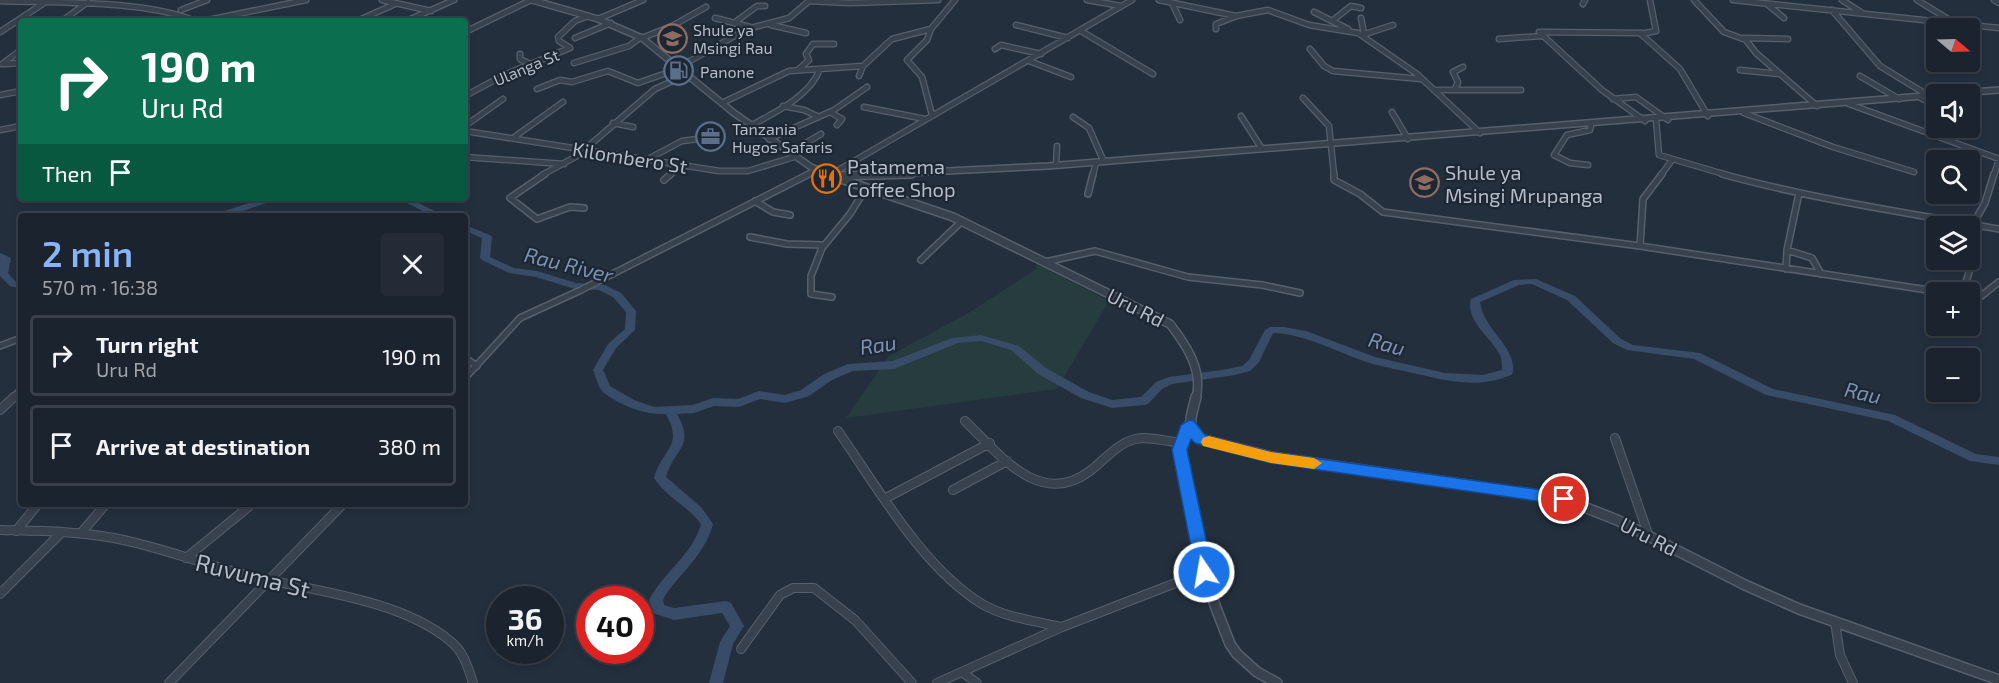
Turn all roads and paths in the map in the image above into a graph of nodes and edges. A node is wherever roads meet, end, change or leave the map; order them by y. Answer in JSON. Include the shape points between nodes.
{"nodes":[{"id":1,"x":104,"y":0,"type":"edge"},
{"id":2,"x":207,"y":0,"type":"edge"},
{"id":3,"x":306,"y":0,"type":"edge"},
{"id":4,"x":382,"y":0,"type":"edge"},
{"id":5,"x":454,"y":0,"type":"edge"},
{"id":6,"x":531,"y":0,"type":"edge"},
{"id":7,"x":642,"y":0,"type":"edge"},
{"id":8,"x":938,"y":0,"type":"edge"},
{"id":9,"x":955,"y":0,"type":"edge"},
{"id":10,"x":1087,"y":0,"type":"edge"},
{"id":11,"x":1132,"y":0,"type":"edge"},
{"id":12,"x":1159,"y":0,"type":"edge"},
{"id":13,"x":1650,"y":0,"type":"edge"},
{"id":14,"x":1694,"y":0,"type":"edge"},
{"id":15,"x":1733,"y":0,"type":"edge"},
{"id":16,"x":1842,"y":0,"type":"edge"},
{"id":17,"x":1917,"y":0,"type":"edge"},
{"id":18,"x":1994,"y":0,"type":"edge"},
{"id":19,"x":0,"y":1,"type":"edge"},
{"id":20,"x":25,"y":1,"type":"edge"},
{"id":21,"x":89,"y":1,"type":"edge"},
{"id":22,"x":141,"y":1,"type":"edge"},
{"id":23,"x":810,"y":1,"type":"edge"},
{"id":24,"x":44,"y":2,"type":"junction"},
{"id":25,"x":148,"y":2,"type":"dead end"},
{"id":26,"x":1768,"y":2,"type":"edge"},
{"id":27,"x":1172,"y":3,"type":"junction"},
{"id":28,"x":1999,"y":3,"type":"edge"},
{"id":29,"x":396,"y":4,"type":"junction"},
{"id":30,"x":765,"y":6,"type":"dead end"},
{"id":31,"x":1122,"y":6,"type":"junction"},
{"id":32,"x":706,"y":7,"type":"dead end"},
{"id":33,"x":1361,"y":8,"type":"dead end"},
{"id":34,"x":181,"y":10,"type":"junction"},
{"id":35,"x":1832,"y":10,"type":"junction"},
{"id":36,"x":432,"y":11,"type":"junction"},
{"id":37,"x":1314,"y":12,"type":"dead end"},
{"id":38,"x":1864,"y":14,"type":"junction"},
{"id":39,"x":588,"y":16,"type":"junction"},
{"id":40,"x":1238,"y":16,"type":"junction"},
{"id":41,"x":20,"y":18,"type":"edge"},
{"id":42,"x":66,"y":18,"type":"edge"},
{"id":43,"x":191,"y":18,"type":"edge"},
{"id":44,"x":218,"y":18,"type":"edge"},
{"id":45,"x":364,"y":18,"type":"edge"},
{"id":46,"x":414,"y":18,"type":"edge"},
{"id":47,"x":715,"y":18,"type":"dead end"},
{"id":48,"x":1361,"y":18,"type":"dead end"},
{"id":49,"x":1784,"y":18,"type":"dead end"},
{"id":50,"x":1946,"y":18,"type":"edge"},
{"id":51,"x":598,"y":19,"type":"junction"},
{"id":52,"x":18,"y":20,"type":"edge"},
{"id":53,"x":1180,"y":20,"type":"dead end"},
{"id":54,"x":1332,"y":21,"type":"junction"},
{"id":55,"x":1926,"y":21,"type":"edge"},
{"id":56,"x":611,"y":23,"type":"junction"},
{"id":57,"x":734,"y":23,"type":"junction"},
{"id":58,"x":18,"y":24,"type":"edge"},
{"id":59,"x":10,"y":25,"type":"junction"},
{"id":60,"x":770,"y":25,"type":"junction"},
{"id":61,"x":1016,"y":25,"type":"dead end"},
{"id":62,"x":1393,"y":25,"type":"dead end"},
{"id":63,"x":1980,"y":26,"type":"edge"},
{"id":64,"x":753,"y":27,"type":"junction"},
{"id":65,"x":1216,"y":28,"type":"dead end"},
{"id":66,"x":1999,"y":28,"type":"edge"},
{"id":67,"x":931,"y":29,"type":"junction"},
{"id":68,"x":468,"y":31,"type":"edge"},
{"id":69,"x":1081,"y":31,"type":"junction"},
{"id":70,"x":0,"y":32,"type":"edge"},
{"id":71,"x":806,"y":33,"type":"dead end"},
{"id":72,"x":1642,"y":33,"type":"junction"},
{"id":73,"x":1361,"y":34,"type":"junction"},
{"id":74,"x":1543,"y":36,"type":"junction"},
{"id":75,"x":575,"y":38,"type":"dead end"},
{"id":76,"x":641,"y":38,"type":"junction"},
{"id":77,"x":1069,"y":38,"type":"junction"},
{"id":78,"x":1743,"y":38,"type":"junction"},
{"id":79,"x":1499,"y":39,"type":"dead end"},
{"id":80,"x":1788,"y":39,"type":"dead end"},
{"id":81,"x":834,"y":44,"type":"dead end"},
{"id":82,"x":994,"y":49,"type":"dead end"},
{"id":83,"x":1310,"y":49,"type":"dead end"},
{"id":84,"x":18,"y":52,"type":"edge"},
{"id":85,"x":520,"y":54,"type":"dead end"},
{"id":86,"x":1042,"y":54,"type":"junction"},
{"id":87,"x":1029,"y":61,"type":"junction"},
{"id":88,"x":18,"y":63,"type":"edge"},
{"id":89,"x":574,"y":63,"type":"dead end"},
{"id":90,"x":1,"y":64,"type":"edge"},
{"id":91,"x":530,"y":64,"type":"junction"},
{"id":92,"x":863,"y":66,"type":"junction"},
{"id":93,"x":680,"y":67,"type":"junction"},
{"id":94,"x":1463,"y":67,"type":"dead end"},
{"id":95,"x":799,"y":69,"type":"junction"},
{"id":96,"x":820,"y":69,"type":"junction"},
{"id":97,"x":1740,"y":70,"type":"dead end"},
{"id":98,"x":688,"y":74,"type":"junction"},
{"id":99,"x":1153,"y":74,"type":"dead end"},
{"id":100,"x":1780,"y":74,"type":"junction"},
{"id":101,"x":859,"y":76,"type":"dead end"},
{"id":102,"x":1860,"y":76,"type":"dead end"},
{"id":103,"x":1071,"y":77,"type":"dead end"},
{"id":104,"x":1421,"y":79,"type":"junction"},
{"id":105,"x":867,"y":87,"type":"dead end"},
{"id":106,"x":537,"y":89,"type":"dead end"},
{"id":107,"x":1455,"y":89,"type":"junction"},
{"id":108,"x":1434,"y":90,"type":"junction"},
{"id":109,"x":1521,"y":90,"type":"dead end"},
{"id":110,"x":1999,"y":90,"type":"edge"},
{"id":111,"x":1980,"y":91,"type":"edge"},
{"id":112,"x":18,"y":92,"type":"edge"},
{"id":113,"x":1926,"y":94,"type":"edge"},
{"id":114,"x":0,"y":95,"type":"edge"},
{"id":115,"x":468,"y":95,"type":"edge"},
{"id":116,"x":1926,"y":96,"type":"edge"},
{"id":117,"x":1919,"y":97,"type":"junction"},
{"id":118,"x":1303,"y":98,"type":"dead end"},
{"id":119,"x":503,"y":99,"type":"dead end"},
{"id":120,"x":1613,"y":99,"type":"junction"},
{"id":121,"x":1899,"y":99,"type":"junction"},
{"id":122,"x":1926,"y":101,"type":"edge"},
{"id":123,"x":563,"y":102,"type":"dead end"},
{"id":124,"x":722,"y":104,"type":"junction"},
{"id":125,"x":1849,"y":104,"type":"junction"},
{"id":126,"x":783,"y":106,"type":"junction"},
{"id":127,"x":864,"y":107,"type":"dead end"},
{"id":128,"x":1818,"y":107,"type":"junction"},
{"id":129,"x":831,"y":112,"type":"junction"},
{"id":130,"x":1392,"y":112,"type":"dead end"},
{"id":131,"x":1744,"y":113,"type":"junction"},
{"id":132,"x":932,"y":115,"type":"junction"},
{"id":133,"x":1708,"y":116,"type":"junction"},
{"id":134,"x":819,"y":117,"type":"junction"},
{"id":135,"x":1072,"y":117,"type":"dead end"},
{"id":136,"x":1241,"y":117,"type":"dead end"},
{"id":137,"x":926,"y":119,"type":"junction"},
{"id":138,"x":1656,"y":120,"type":"junction"},
{"id":139,"x":1668,"y":120,"type":"junction"},
{"id":140,"x":1645,"y":121,"type":"junction"},
{"id":141,"x":613,"y":123,"type":"junction"},
{"id":142,"x":468,"y":124,"type":"edge"},
{"id":143,"x":752,"y":125,"type":"junction"},
{"id":144,"x":837,"y":125,"type":"dead end"},
{"id":145,"x":1592,"y":125,"type":"junction"},
{"id":146,"x":18,"y":127,"type":"edge"},
{"id":147,"x":633,"y":127,"type":"dead end"},
{"id":148,"x":0,"y":130,"type":"edge"},
{"id":149,"x":468,"y":132,"type":"edge"},
{"id":150,"x":1480,"y":133,"type":"junction"},
{"id":151,"x":821,"y":134,"type":"dead end"},
{"id":152,"x":512,"y":139,"type":"junction"},
{"id":153,"x":698,"y":139,"type":"dead end"},
{"id":154,"x":769,"y":139,"type":"junction"},
{"id":155,"x":1408,"y":139,"type":"junction"},
{"id":156,"x":1335,"y":144,"type":"junction"},
{"id":157,"x":1057,"y":146,"type":"dead end"},
{"id":158,"x":1262,"y":149,"type":"junction"},
{"id":159,"x":585,"y":150,"type":"junction"},
{"id":160,"x":791,"y":155,"type":"junction"},
{"id":161,"x":468,"y":157,"type":"edge"},
{"id":162,"x":648,"y":159,"type":"junction"},
{"id":163,"x":1999,"y":159,"type":"edge"},
{"id":164,"x":1672,"y":160,"type":"junction"},
{"id":165,"x":1095,"y":162,"type":"junction"},
{"id":166,"x":1104,"y":162,"type":"junction"},
{"id":167,"x":565,"y":164,"type":"junction"},
{"id":168,"x":675,"y":164,"type":"junction"},
{"id":169,"x":1056,"y":165,"type":"junction"},
{"id":170,"x":1588,"y":165,"type":"dead end"},
{"id":171,"x":817,"y":170,"type":"junction"},
{"id":172,"x":1914,"y":172,"type":"dead end"},
{"id":173,"x":832,"y":175,"type":"junction"},
{"id":174,"x":664,"y":180,"type":"dead end"},
{"id":175,"x":866,"y":188,"type":"junction"},
{"id":176,"x":1799,"y":193,"type":"junction"},
{"id":177,"x":1088,"y":195,"type":"dead end"},
{"id":178,"x":754,"y":201,"type":"junction"},
{"id":179,"x":584,"y":208,"type":"dead end"},
{"id":180,"x":790,"y":215,"type":"dead end"},
{"id":181,"x":1926,"y":216,"type":"edge"},
{"id":182,"x":1978,"y":216,"type":"edge"},
{"id":183,"x":962,"y":221,"type":"junction"},
{"id":184,"x":1980,"y":225,"type":"edge"},
{"id":185,"x":1999,"y":229,"type":"edge"},
{"id":186,"x":750,"y":237,"type":"dead end"},
{"id":187,"x":823,"y":245,"type":"junction"},
{"id":188,"x":1640,"y":246,"type":"junction"},
{"id":189,"x":1787,"y":250,"type":"junction"},
{"id":190,"x":921,"y":260,"type":"dead end"},
{"id":191,"x":1045,"y":262,"type":"junction"},
{"id":192,"x":1786,"y":269,"type":"junction"},
{"id":193,"x":1821,"y":274,"type":"junction"},
{"id":194,"x":1999,"y":282,"type":"edge"},
{"id":195,"x":1926,"y":290,"type":"edge"},
{"id":196,"x":1300,"y":293,"type":"dead end"},
{"id":197,"x":832,"y":297,"type":"dead end"},
{"id":198,"x":1980,"y":297,"type":"edge"},
{"id":199,"x":18,"y":339,"type":"edge"},
{"id":200,"x":0,"y":346,"type":"edge"},
{"id":201,"x":468,"y":360,"type":"edge"},
{"id":202,"x":477,"y":366,"type":"junction"},
{"id":203,"x":468,"y":375,"type":"edge"},
{"id":204,"x":18,"y":393,"type":"edge"},
{"id":205,"x":0,"y":410,"type":"edge"},
{"id":206,"x":965,"y":421,"type":"dead end"},
{"id":207,"x":1189,"y":425,"type":"junction"},
{"id":208,"x":838,"y":431,"type":"dead end"},
{"id":209,"x":1616,"y":438,"type":"dead end"},
{"id":210,"x":990,"y":443,"type":"junction"},
{"id":211,"x":1180,"y":443,"type":"junction"},
{"id":212,"x":1007,"y":460,"type":"junction"},
{"id":213,"x":953,"y":490,"type":"dead end"},
{"id":214,"x":886,"y":498,"type":"junction"},
{"id":215,"x":36,"y":507,"type":"edge"},
{"id":216,"x":104,"y":507,"type":"edge"},
{"id":217,"x":248,"y":507,"type":"edge"},
{"id":218,"x":341,"y":507,"type":"edge"},
{"id":219,"x":0,"y":530,"type":"edge"},
{"id":220,"x":16,"y":531,"type":"junction"},
{"id":221,"x":61,"y":533,"type":"junction"},
{"id":222,"x":81,"y":534,"type":"junction"},
{"id":223,"x":1648,"y":534,"type":"junction"},
{"id":224,"x":186,"y":558,"type":"junction"},
{"id":225,"x":1204,"y":572,"type":"junction"},
{"id":226,"x":272,"y":581,"type":"junction"},
{"id":227,"x":0,"y":594,"type":"edge"},
{"id":228,"x":1835,"y":622,"type":"junction"},
{"id":229,"x":1062,"y":627,"type":"junction"},
{"id":230,"x":741,"y":649,"type":"dead end"},
{"id":231,"x":962,"y":672,"type":"junction"},
{"id":232,"x":1999,"y":680,"type":"edge"},
{"id":233,"x":169,"y":683,"type":"edge"},
{"id":234,"x":473,"y":683,"type":"edge"},
{"id":235,"x":912,"y":683,"type":"edge"},
{"id":236,"x":937,"y":683,"type":"edge"},
{"id":237,"x":977,"y":683,"type":"edge"},
{"id":238,"x":1277,"y":683,"type":"edge"},
{"id":239,"x":1853,"y":683,"type":"edge"}],
"edges":[{"from":1,"to":21,"type":"street"},
{"from":1,"to":22,"type":"street"},
{"from":2,"to":34,"type":"street"},
{"from":3,"to":44,"type":"street"},
{"from":4,"to":29,"type":"street"},
{"from":5,"to":36,"type":"street"},
{"from":6,"to":39,"type":"street","name":"Uru Rd"},
{"from":6,"to":68,"type":"street"},
{"from":7,"to":51,"type":"street"},
{"from":8,"to":23,"type":"street"},
{"from":9,"to":67,"type":"street"},
{"from":10,"to":31,"type":"street"},
{"from":11,"to":31,"type":"street"},
{"from":12,"to":27,"type":"street"},
{"from":13,"to":72,"type":"street","via":[[1656,31]]},
{"from":14,"to":78,"type":"street","via":[[1724,32]]},
{"from":15,"to":26,"type":"street"},
{"from":16,"to":38,"type":"street"},
{"from":17,"to":50,"type":"street"},
{"from":18,"to":28,"type":"street"},
{"from":19,"to":20,"type":"street"},
{"from":20,"to":24,"type":"street"},
{"from":21,"to":24,"type":"street"},
{"from":21,"to":42,"type":"street"},
{"from":23,"to":60,"type":"street","via":[[789,18]]},
{"from":24,"to":41,"type":"street"},
{"from":25,"to":34,"type":"street"},
{"from":26,"to":35,"type":"street"},
{"from":26,"to":49,"type":"street"},
{"from":27,"to":40,"type":"street"},
{"from":27,"to":53,"type":"street"},
{"from":29,"to":36,"type":"street"},
{"from":29,"to":45,"type":"street"},
{"from":30,"to":57,"type":"street","via":[[757,6]]},
{"from":31,"to":69,"type":"street"},
{"from":32,"to":76,"type":"street"},
{"from":33,"to":54,"type":"street","via":[[1351,6]]},
{"from":34,"to":43,"type":"street"},
{"from":35,"to":38,"type":"street"},
{"from":35,"to":113,"type":"street","via":[[1880,66]]},
{"from":36,"to":46,"type":"street"},
{"from":37,"to":54,"type":"street"},
{"from":38,"to":55,"type":"street"},
{"from":39,"to":51,"type":"street","name":"Uru Rd"},
{"from":39,"to":91,"type":"street","name":"Ulanga St","via":[[575,21],[558,37],[570,48]]},
{"from":40,"to":65,"type":"street","via":[[1216,24]]},
{"from":40,"to":73,"type":"street","via":[[1266,9],[1309,25]]},
{"from":47,"to":57,"type":"street"},
{"from":48,"to":73,"type":"street"},
{"from":51,"to":56,"type":"street","name":"Uru Rd"},
{"from":52,"to":59,"type":"street"},
{"from":54,"to":73,"type":"street"},
{"from":56,"to":75,"type":"street"},
{"from":56,"to":76,"type":"street","name":"Uru Rd"},
{"from":57,"to":64,"type":"street"},
{"from":58,"to":59,"type":"street"},
{"from":59,"to":70,"type":"street"},
{"from":60,"to":64,"type":"street"},
{"from":60,"to":71,"type":"street"},
{"from":61,"to":77,"type":"street"},
{"from":62,"to":73,"type":"street"},
{"from":63,"to":66,"type":"street"},
{"from":64,"to":93,"type":"street"},
{"from":67,"to":92,"type":"street","via":[[892,39]]},
{"from":67,"to":132,"type":"street","via":[[927,40],[907,60],[922,77]]},
{"from":69,"to":77,"type":"street"},
{"from":69,"to":99,"type":"street"},
{"from":72,"to":74,"type":"street","via":[[1539,31]]},
{"from":72,"to":133,"type":"street","via":[[1680,69]]},
{"from":73,"to":104,"type":"street"},
{"from":74,"to":79,"type":"street"},
{"from":74,"to":120,"type":"street"},
{"from":76,"to":89,"type":"street","via":[[629,46]]},
{"from":76,"to":93,"type":"street","name":"Uru Rd"},
{"from":77,"to":86,"type":"street"},
{"from":78,"to":80,"type":"street"},
{"from":78,"to":100,"type":"street"},
{"from":81,"to":95,"type":"street","via":[[813,44],[806,54],[809,60]]},
{"from":82,"to":86,"type":"street","via":[[1001,45]]},
{"from":83,"to":104,"type":"street","via":[[1333,71]]},
{"from":84,"to":90,"type":"street"},
{"from":85,"to":91,"type":"street","via":[[520,59]]},
{"from":86,"to":87,"type":"street"},
{"from":87,"to":103,"type":"street"},
{"from":87,"to":132,"type":"street"},
{"from":88,"to":90,"type":"street"},
{"from":91,"to":115,"type":"street","name":"Ulanga St"},
{"from":92,"to":96,"type":"street"},
{"from":92,"to":101,"type":"street"},
{"from":93,"to":98,"type":"street","name":"Uru Rd"},
{"from":93,"to":106,"type":"street","via":[[638,83],[608,70]]},
{"from":94,"to":107,"type":"street","via":[[1453,72],[1458,82]]},
{"from":95,"to":96,"type":"street"},
{"from":95,"to":124,"type":"street","via":[[782,73]]},
{"from":96,"to":126,"type":"street","via":[[819,78]]},
{"from":97,"to":100,"type":"street"},
{"from":98,"to":124,"type":"street","name":"Uru Rd"},
{"from":98,"to":141,"type":"street","via":[[657,87]]},
{"from":100,"to":128,"type":"street"},
{"from":102,"to":121,"type":"street"},
{"from":104,"to":108,"type":"street"},
{"from":105,"to":129,"type":"street"},
{"from":107,"to":108,"type":"street"},
{"from":107,"to":109,"type":"street"},
{"from":108,"to":150,"type":"street"},
{"from":110,"to":111,"type":"street"},
{"from":112,"to":114,"type":"street"},
{"from":116,"to":117,"type":"street"},
{"from":117,"to":121,"type":"street"},
{"from":117,"to":122,"type":"street"},
{"from":118,"to":156,"type":"street","via":[[1326,121]]},
{"from":119,"to":142,"type":"street"},
{"from":120,"to":139,"type":"street","via":[[1636,97]]},
{"from":120,"to":140,"type":"street"},
{"from":121,"to":125,"type":"street"},
{"from":123,"to":152,"type":"street"},
{"from":124,"to":143,"type":"street","name":"Uru Rd"},
{"from":125,"to":128,"type":"street"},
{"from":125,"to":163,"type":"street"},
{"from":126,"to":134,"type":"street"},
{"from":126,"to":143,"type":"street"},
{"from":127,"to":137,"type":"street"},
{"from":128,"to":131,"type":"street"},
{"from":129,"to":134,"type":"street"},
{"from":129,"to":144,"type":"street","via":[[842,118]]},
{"from":130,"to":155,"type":"street"},
{"from":131,"to":133,"type":"street"},
{"from":131,"to":172,"type":"street"},
{"from":132,"to":137,"type":"street"},
{"from":133,"to":139,"type":"street"},
{"from":134,"to":154,"type":"street"},
{"from":135,"to":166,"type":"street","via":[[1088,124]]},
{"from":136,"to":158,"type":"street"},
{"from":137,"to":173,"type":"street"},
{"from":138,"to":139,"type":"street"},
{"from":138,"to":140,"type":"street"},
{"from":138,"to":164,"type":"street","via":[[1659,155]]},
{"from":140,"to":145,"type":"street"},
{"from":141,"to":147,"type":"street"},
{"from":141,"to":159,"type":"street"},
{"from":143,"to":154,"type":"street","name":"Uru Rd"},
{"from":145,"to":150,"type":"street"},
{"from":145,"to":170,"type":"street","via":[[1590,130],[1567,135],[1554,155],[1566,162]]},
{"from":146,"to":148,"type":"street"},
{"from":149,"to":152,"type":"street","name":"Kilombero St"},
{"from":150,"to":155,"type":"street"},
{"from":151,"to":160,"type":"street","name":"Kilombero St"},
{"from":152,"to":159,"type":"street","name":"Kilombero St"},
{"from":153,"to":162,"type":"street","via":[[677,143]]},
{"from":154,"to":160,"type":"street","name":"Uru Rd"},
{"from":155,"to":156,"type":"street"},
{"from":156,"to":158,"type":"street"},
{"from":156,"to":188,"type":"street","via":[[1334,180],[1383,212]]},
{"from":157,"to":169,"type":"street"},
{"from":158,"to":166,"type":"street"},
{"from":159,"to":162,"type":"street","name":"Kilombero St"},
{"from":159,"to":167,"type":"street"},
{"from":160,"to":168,"type":"street","name":"Kilombero St","via":[[757,169],[736,172]]},
{"from":160,"to":171,"type":"street","name":"Uru Rd"},
{"from":161,"to":167,"type":"street"},
{"from":162,"to":168,"type":"street","name":"Kilombero St"},
{"from":163,"to":182,"type":"street"},
{"from":164,"to":176,"type":"street"},
{"from":164,"to":188,"type":"street","via":[[1643,199]]},
{"from":165,"to":166,"type":"street"},
{"from":165,"to":169,"type":"street"},
{"from":165,"to":177,"type":"street"},
{"from":167,"to":179,"type":"street","via":[[510,198],[537,219],[570,207]]},
{"from":168,"to":174,"type":"street"},
{"from":169,"to":173,"type":"street"},
{"from":171,"to":173,"type":"street","name":"Uru Rd"},
{"from":171,"to":178,"type":"street"},
{"from":173,"to":175,"type":"street","name":"Uru Rd"},
{"from":175,"to":183,"type":"street","name":"Uru Rd"},
{"from":175,"to":187,"type":"street"},
{"from":176,"to":181,"type":"street"},
{"from":176,"to":189,"type":"street"},
{"from":178,"to":180,"type":"street","via":[[773,212]]},
{"from":178,"to":202,"type":"street","via":[[520,318]]},
{"from":183,"to":190,"type":"street"},
{"from":183,"to":191,"type":"street","name":"Uru Rd"},
{"from":184,"to":185,"type":"street"},
{"from":186,"to":187,"type":"street"},
{"from":187,"to":197,"type":"street","via":[[813,268],[810,292]]},
{"from":188,"to":192,"type":"street"},
{"from":189,"to":192,"type":"street"},
{"from":189,"to":193,"type":"street","via":[[1812,258]]},
{"from":191,"to":196,"type":"street","via":[[1095,251],[1180,275]]},
{"from":191,"to":207,"type":"street","name":"Uru Rd","via":[[1170,324],[1186,344],[1198,376],[1199,393]]},
{"from":192,"to":193,"type":"street"},
{"from":193,"to":195,"type":"street"},
{"from":194,"to":198,"type":"street"},
{"from":199,"to":200,"type":"street"},
{"from":201,"to":202,"type":"street"},
{"from":202,"to":203,"type":"street"},
{"from":204,"to":205,"type":"street"},
{"from":206,"to":210,"type":"street"},
{"from":207,"to":211,"type":"street"},
{"from":207,"to":223,"type":"street","name":"Uru Rd","via":[[1200,439],[1271,457],[1564,499]]},
{"from":208,"to":214,"type":"street"},
{"from":209,"to":223,"type":"street"},
{"from":210,"to":212,"type":"street"},
{"from":210,"to":214,"type":"street"},
{"from":211,"to":212,"type":"street","via":[[1131,440],[1065,486],[1030,479]]},
{"from":211,"to":225,"type":"street"},
{"from":212,"to":213,"type":"street"},
{"from":214,"to":229,"type":"street","via":[[940,568],[970,596],[1004,613]]},
{"from":215,"to":220,"type":"street"},
{"from":216,"to":222,"type":"street"},
{"from":217,"to":224,"type":"street"},
{"from":218,"to":226,"type":"street"},
{"from":219,"to":220,"type":"street","name":"Ruvuma St"},
{"from":220,"to":221,"type":"street","name":"Ruvuma St"},
{"from":221,"to":222,"type":"street","name":"Ruvuma St"},
{"from":221,"to":227,"type":"street"},
{"from":222,"to":224,"type":"street","name":"Ruvuma St","via":[[137,543]]},
{"from":223,"to":228,"type":"street","name":"Uru Rd","via":[[1754,590]]},
{"from":224,"to":226,"type":"street","name":"Ruvuma St"},
{"from":225,"to":229,"type":"street"},
{"from":225,"to":238,"type":"street","via":[[1233,649],[1257,672]]},
{"from":226,"to":233,"type":"street"},
{"from":226,"to":234,"type":"street","name":"Ruvuma St","via":[[381,610],[435,630],[462,654]]},
{"from":228,"to":232,"type":"street","name":"Uru Rd"},
{"from":228,"to":239,"type":"street","via":[[1838,648]]},
{"from":229,"to":231,"type":"street"},
{"from":230,"to":235,"type":"street","via":[[780,595],[794,588],[814,588],[855,620]]},
{"from":231,"to":236,"type":"street"},
{"from":231,"to":237,"type":"street"}]}
